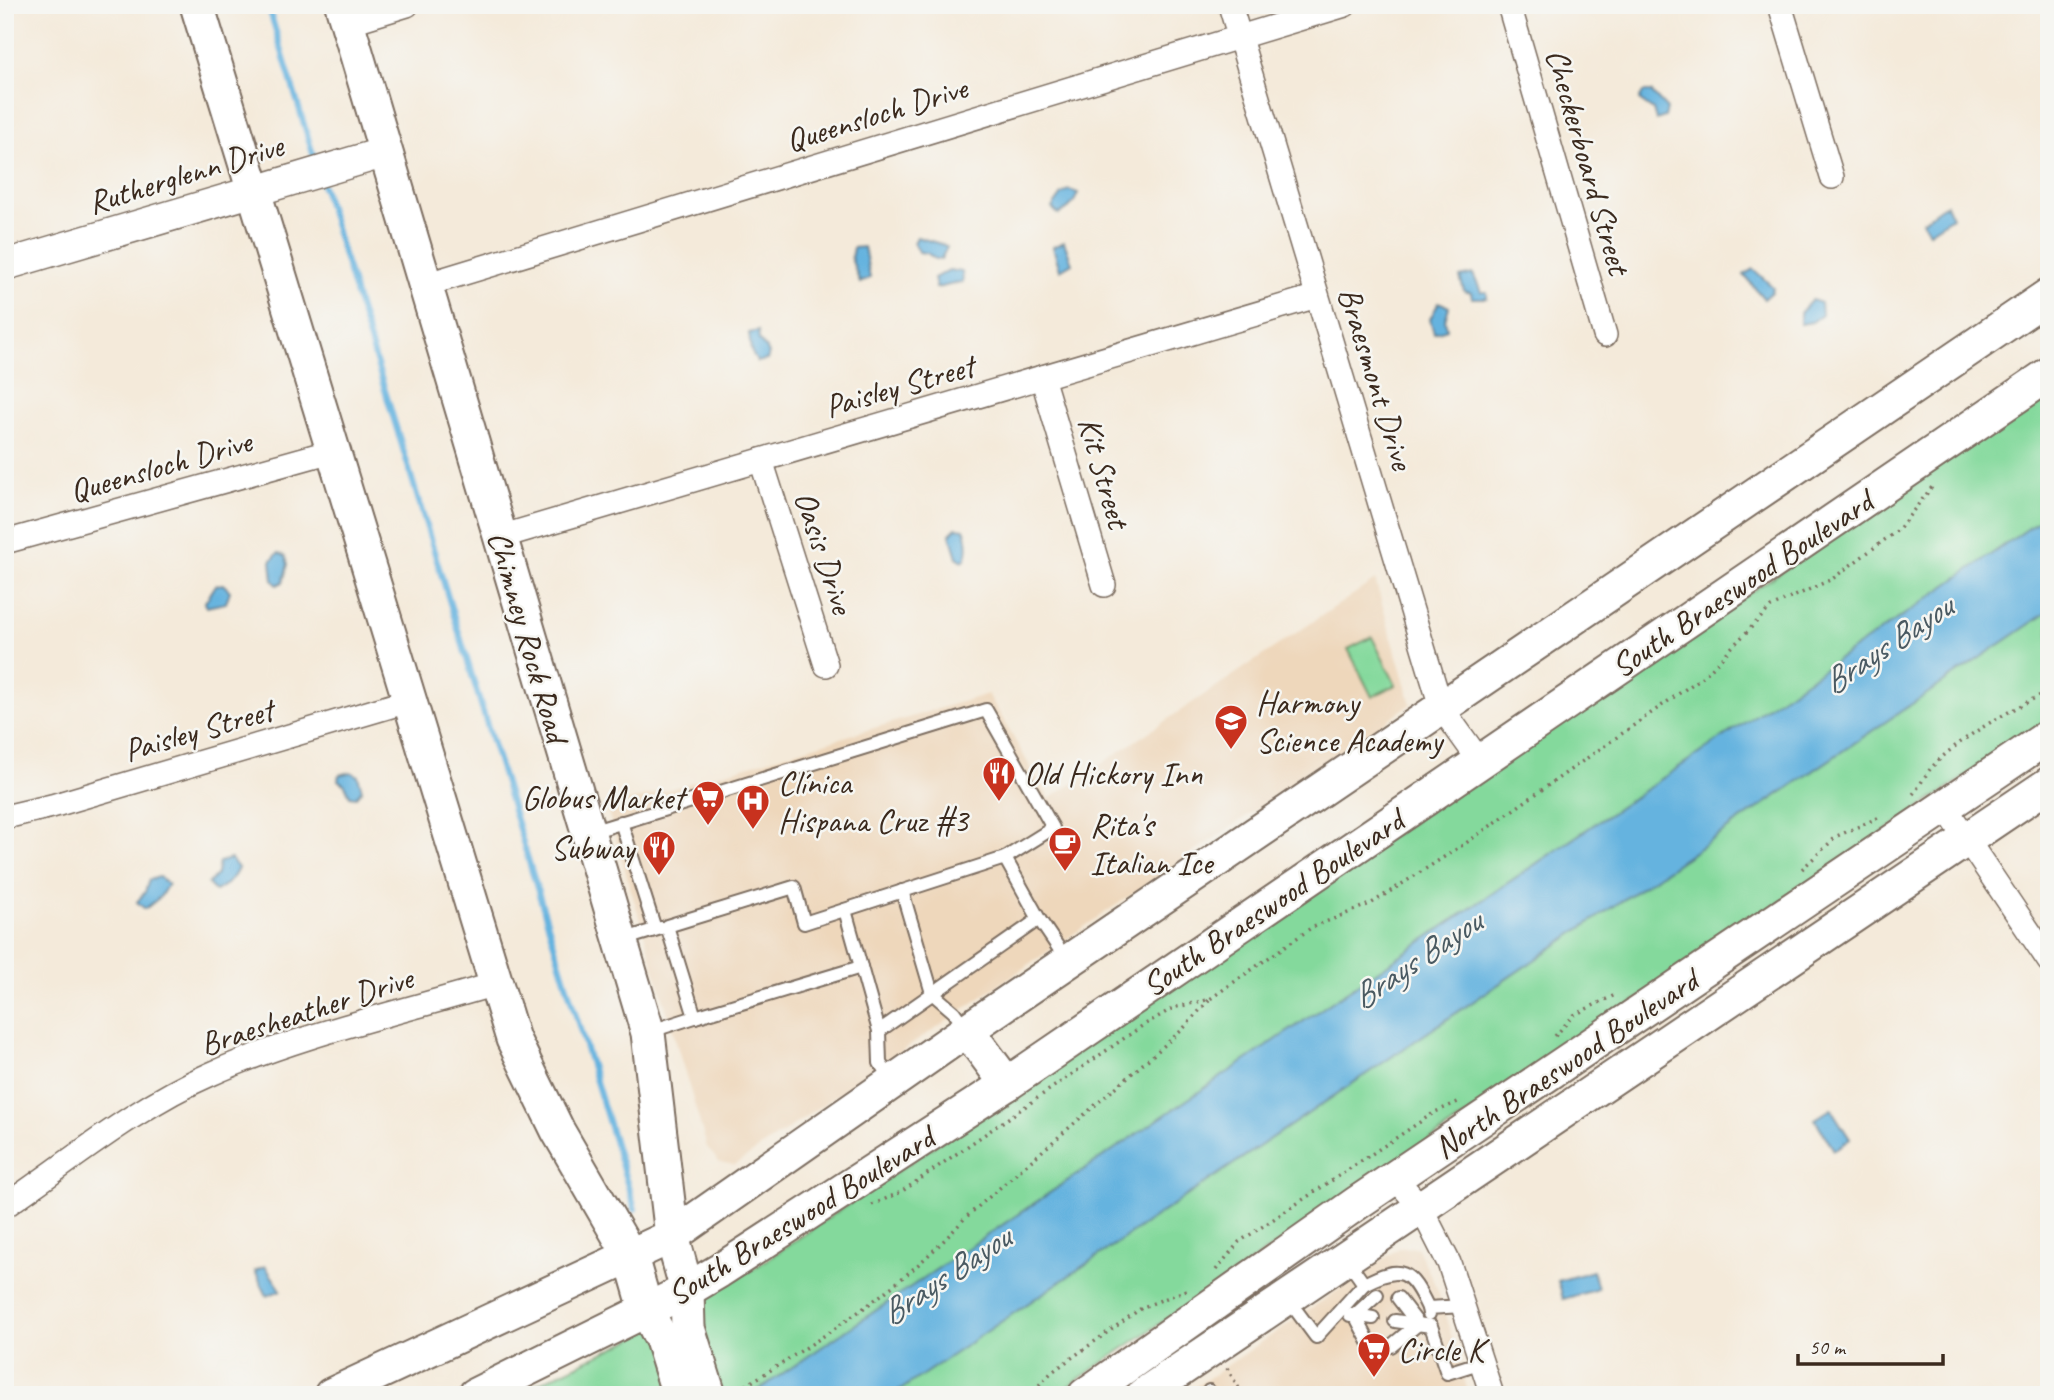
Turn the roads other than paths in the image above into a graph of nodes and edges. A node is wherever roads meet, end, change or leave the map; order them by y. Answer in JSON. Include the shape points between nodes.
{"nodes":[{"id":1,"x":197,"y":5,"type":"edge"},
{"id":2,"x":407,"y":5,"type":"edge"},
{"id":3,"x":1230,"y":5,"type":"edge"},
{"id":4,"x":1345,"y":5,"type":"edge"},
{"id":5,"x":1509,"y":5,"type":"edge"},
{"id":6,"x":1780,"y":5,"type":"edge"},
{"id":7,"x":345,"y":14,"type":"edge"},
{"id":8,"x":1240,"y":37,"type":"junction"},
{"id":9,"x":386,"y":152,"type":"junction"},
{"id":10,"x":1832,"y":177,"type":"dead end"},
{"id":11,"x":253,"y":191,"type":"junction"},
{"id":12,"x":5,"y":265,"type":"edge"},
{"id":13,"x":428,"y":284,"type":"junction"},
{"id":14,"x":2049,"y":295,"type":"edge"},
{"id":15,"x":1317,"y":296,"type":"junction"},
{"id":16,"x":1605,"y":335,"type":"dead end"},
{"id":17,"x":2049,"y":374,"type":"edge"},
{"id":18,"x":1042,"y":377,"type":"junction"},
{"id":19,"x":332,"y":452,"type":"junction"},
{"id":20,"x":761,"y":460,"type":"junction"},
{"id":21,"x":500,"y":537,"type":"junction"},
{"id":22,"x":5,"y":542,"type":"edge"},
{"id":23,"x":1104,"y":585,"type":"dead end"},
{"id":24,"x":826,"y":665,"type":"dead end"},
{"id":25,"x":408,"y":701,"type":"junction"},
{"id":26,"x":1441,"y":707,"type":"junction"},
{"id":27,"x":2049,"y":736,"type":"edge"},
{"id":28,"x":1479,"y":760,"type":"junction"},
{"id":29,"x":2049,"y":784,"type":"edge"},
{"id":30,"x":1945,"y":807,"type":"junction"},
{"id":31,"x":5,"y":817,"type":"edge"},
{"id":32,"x":621,"y":822,"type":"junction"},
{"id":33,"x":586,"y":834,"type":"junction"},
{"id":34,"x":1968,"y":840,"type":"junction"},
{"id":35,"x":1005,"y":858,"type":"junction"},
{"id":36,"x":902,"y":891,"type":"junction"},
{"id":37,"x":845,"y":909,"type":"junction"},
{"id":38,"x":1039,"y":919,"type":"junction"},
{"id":39,"x":661,"y":928,"type":"junction"},
{"id":40,"x":1761,"y":930,"type":"junction"},
{"id":41,"x":618,"y":942,"type":"junction"},
{"id":42,"x":2049,"y":961,"type":"edge"},
{"id":43,"x":1068,"y":962,"type":"junction"},
{"id":44,"x":1783,"y":964,"type":"junction"},
{"id":45,"x":861,"y":967,"type":"junction"},
{"id":46,"x":495,"y":984,"type":"junction"},
{"id":47,"x":932,"y":993,"type":"junction"},
{"id":48,"x":695,"y":1017,"type":"junction"},
{"id":49,"x":967,"y":1030,"type":"junction"},
{"id":50,"x":879,"y":1031,"type":"junction"},
{"id":51,"x":648,"y":1032,"type":"junction"},
{"id":52,"x":1566,"y":1047,"type":"junction"},
{"id":53,"x":892,"y":1082,"type":"junction"},
{"id":54,"x":1007,"y":1084,"type":"junction"},
{"id":55,"x":1603,"y":1085,"type":"junction"},
{"id":56,"x":1395,"y":1178,"type":"junction"},
{"id":57,"x":5,"y":1206,"type":"edge"},
{"id":58,"x":1420,"y":1206,"type":"junction"},
{"id":59,"x":672,"y":1236,"type":"junction"},
{"id":60,"x":631,"y":1257,"type":"junction"},
{"id":61,"x":1345,"y":1257,"type":"junction"},
{"id":62,"x":1364,"y":1284,"type":"junction"},
{"id":63,"x":687,"y":1290,"type":"junction"},
{"id":64,"x":1377,"y":1295,"type":"dead end"},
{"id":65,"x":1286,"y":1297,"type":"junction"},
{"id":66,"x":1398,"y":1298,"type":"dead end"},
{"id":67,"x":1464,"y":1306,"type":"junction"},
{"id":68,"x":1428,"y":1308,"type":"junction"},
{"id":69,"x":646,"y":1309,"type":"junction"},
{"id":70,"x":1336,"y":1315,"type":"junction"},
{"id":71,"x":1355,"y":1315,"type":"junction"},
{"id":72,"x":1373,"y":1318,"type":"dead end"},
{"id":73,"x":1395,"y":1321,"type":"dead end"},
{"id":74,"x":1425,"y":1325,"type":"junction"},
{"id":75,"x":675,"y":1334,"type":"junction"},
{"id":76,"x":1369,"y":1342,"type":"dead end"},
{"id":77,"x":1391,"y":1346,"type":"dead end"},
{"id":78,"x":1482,"y":1362,"type":"junction"},
{"id":79,"x":1150,"y":1393,"type":"edge"},
{"id":80,"x":331,"y":1395,"type":"edge"},
{"id":81,"x":475,"y":1395,"type":"edge"},
{"id":82,"x":680,"y":1395,"type":"edge"},
{"id":83,"x":709,"y":1395,"type":"edge"},
{"id":84,"x":1085,"y":1395,"type":"edge"},
{"id":85,"x":1492,"y":1395,"type":"edge"}],
"edges":[{"from":1,"to":11,"type":"main road"},
{"from":2,"to":7,"type":"street"},
{"from":3,"to":8,"type":"street","name":"Braesmont Drive"},
{"from":4,"to":8,"type":"street","name":"Queensloch Drive"},
{"from":5,"to":16,"type":"street","name":"Checkerboard Street"},
{"from":6,"to":10,"type":"street"},
{"from":7,"to":9,"type":"main road","name":"Chimney Rock Road"},
{"from":8,"to":13,"type":"street","name":"Queensloch Drive"},
{"from":8,"to":15,"type":"street","name":"Braesmont Drive"},
{"from":9,"to":11,"type":"street","name":"Rutherglenn Drive"},
{"from":9,"to":13,"type":"main road","name":"Chimney Rock Road"},
{"from":11,"to":12,"type":"street","name":"Rutherglenn Drive"},
{"from":11,"to":19,"type":"main road"},
{"from":13,"to":21,"type":"main road","name":"Chimney Rock Road"},
{"from":14,"to":26,"type":"main road","name":"South Braeswood Boulevard"},
{"from":15,"to":18,"type":"street","name":"Paisley Street"},
{"from":15,"to":26,"type":"street","name":"Braesmont Drive"},
{"from":17,"to":28,"type":"main road","name":"South Braeswood Boulevard"},
{"from":18,"to":20,"type":"street","name":"Paisley Street"},
{"from":18,"to":23,"type":"street","name":"Kit Street"},
{"from":19,"to":22,"type":"street","name":"Queensloch Drive"},
{"from":19,"to":25,"type":"main road"},
{"from":20,"to":21,"type":"street","name":"Paisley Street"},
{"from":20,"to":24,"type":"street","name":"Oasis Drive"},
{"from":21,"to":33,"type":"main road","name":"Chimney Rock Road"},
{"from":25,"to":31,"type":"street","name":"Paisley Street"},
{"from":25,"to":46,"type":"main road"},
{"from":26,"to":28,"type":"street","name":"Braesmont Drive"},
{"from":26,"to":43,"type":"main road","name":"South Braeswood Boulevard"},
{"from":27,"to":30,"type":"main road","name":"North Braeswood Boulevard"},
{"from":28,"to":54,"type":"main road","name":"South Braeswood Boulevard"},
{"from":29,"to":34,"type":"main road","name":"North Braeswood Boulevard"},
{"from":30,"to":34,"type":"street"},
{"from":30,"to":40,"type":"main road","name":"North Braeswood Boulevard"},
{"from":32,"to":33,"type":"lane"},
{"from":32,"to":35,"type":"lane","via":[[986,710],[1053,828]]},
{"from":32,"to":39,"type":"lane"},
{"from":33,"to":41,"type":"main road","name":"Chimney Rock Road"},
{"from":34,"to":42,"type":"street"},
{"from":34,"to":44,"type":"main road","name":"North Braeswood Boulevard"},
{"from":35,"to":36,"type":"lane"},
{"from":35,"to":38,"type":"lane"},
{"from":36,"to":37,"type":"lane"},
{"from":36,"to":47,"type":"lane"},
{"from":37,"to":39,"type":"lane","via":[[804,923],[794,887]]},
{"from":37,"to":45,"type":"lane"},
{"from":38,"to":43,"type":"lane"},
{"from":38,"to":47,"type":"lane"},
{"from":39,"to":41,"type":"lane"},
{"from":39,"to":48,"type":"lane"},
{"from":40,"to":44,"type":"main road"},
{"from":40,"to":52,"type":"main road","name":"North Braeswood Boulevard"},
{"from":41,"to":51,"type":"main road","name":"Chimney Rock Road"},
{"from":43,"to":49,"type":"main road","name":"South Braeswood Boulevard"},
{"from":44,"to":55,"type":"main road","name":"North Braeswood Boulevard"},
{"from":45,"to":48,"type":"lane"},
{"from":45,"to":50,"type":"lane"},
{"from":46,"to":57,"type":"street","name":"Braesheather Drive","via":[[256,1055],[209,1074],[128,1122]]},
{"from":46,"to":60,"type":"main road","via":[[513,1039],[558,1131]]},
{"from":47,"to":49,"type":"lane"},
{"from":47,"to":50,"type":"lane"},
{"from":48,"to":51,"type":"lane"},
{"from":49,"to":53,"type":"main road","name":"South Braeswood Boulevard"},
{"from":49,"to":54,"type":"main road"},
{"from":50,"to":53,"type":"lane","via":[[880,1063]]},
{"from":51,"to":59,"type":"main road","name":"Chimney Rock Road"},
{"from":52,"to":55,"type":"main road"},
{"from":52,"to":56,"type":"main road","name":"North Braeswood Boulevard"},
{"from":53,"to":59,"type":"main road","name":"South Braeswood Boulevard"},
{"from":54,"to":63,"type":"main road","name":"South Braeswood Boulevard"},
{"from":55,"to":58,"type":"main road","name":"North Braeswood Boulevard"},
{"from":56,"to":58,"type":"street"},
{"from":56,"to":84,"type":"main road","name":"North Braeswood Boulevard"},
{"from":58,"to":61,"type":"main road","name":"North Braeswood Boulevard"},
{"from":58,"to":67,"type":"street"},
{"from":59,"to":60,"type":"main road","name":"South Braeswood Boulevard"},
{"from":59,"to":63,"type":"main road","name":"Chimney Rock Road"},
{"from":60,"to":69,"type":"main road","name":"Chimney Rock Road"},
{"from":60,"to":80,"type":"main road","name":"South Braeswood Boulevard"},
{"from":61,"to":62,"type":"lane"},
{"from":61,"to":65,"type":"main road","name":"North Braeswood Boulevard"},
{"from":62,"to":68,"type":"lane","via":[[1388,1271],[1408,1275]]},
{"from":62,"to":70,"type":"lane"},
{"from":63,"to":69,"type":"main road","name":"South Braeswood Boulevard"},
{"from":63,"to":75,"type":"main road","name":"Chimney Rock Road"},
{"from":64,"to":71,"type":"lane"},
{"from":65,"to":70,"type":"lane","via":[[1316,1337]]},
{"from":65,"to":79,"type":"main road","name":"North Braeswood Boulevard"},
{"from":66,"to":74,"type":"lane"},
{"from":67,"to":68,"type":"lane"},
{"from":67,"to":78,"type":"street"},
{"from":68,"to":74,"type":"lane"},
{"from":69,"to":75,"type":"main road","name":"Chimney Rock Road"},
{"from":69,"to":81,"type":"main road","name":"South Braeswood Boulevard"},
{"from":70,"to":71,"type":"lane"},
{"from":71,"to":72,"type":"lane"},
{"from":71,"to":76,"type":"lane"},
{"from":73,"to":74,"type":"lane"},
{"from":74,"to":77,"type":"lane"},
{"from":74,"to":78,"type":"lane","via":[[1447,1373]]},
{"from":75,"to":82,"type":"main road","name":"Chimney Rock Road"},
{"from":75,"to":83,"type":"main road","name":"Chimney Rock Road"},
{"from":78,"to":85,"type":"street"}]}
